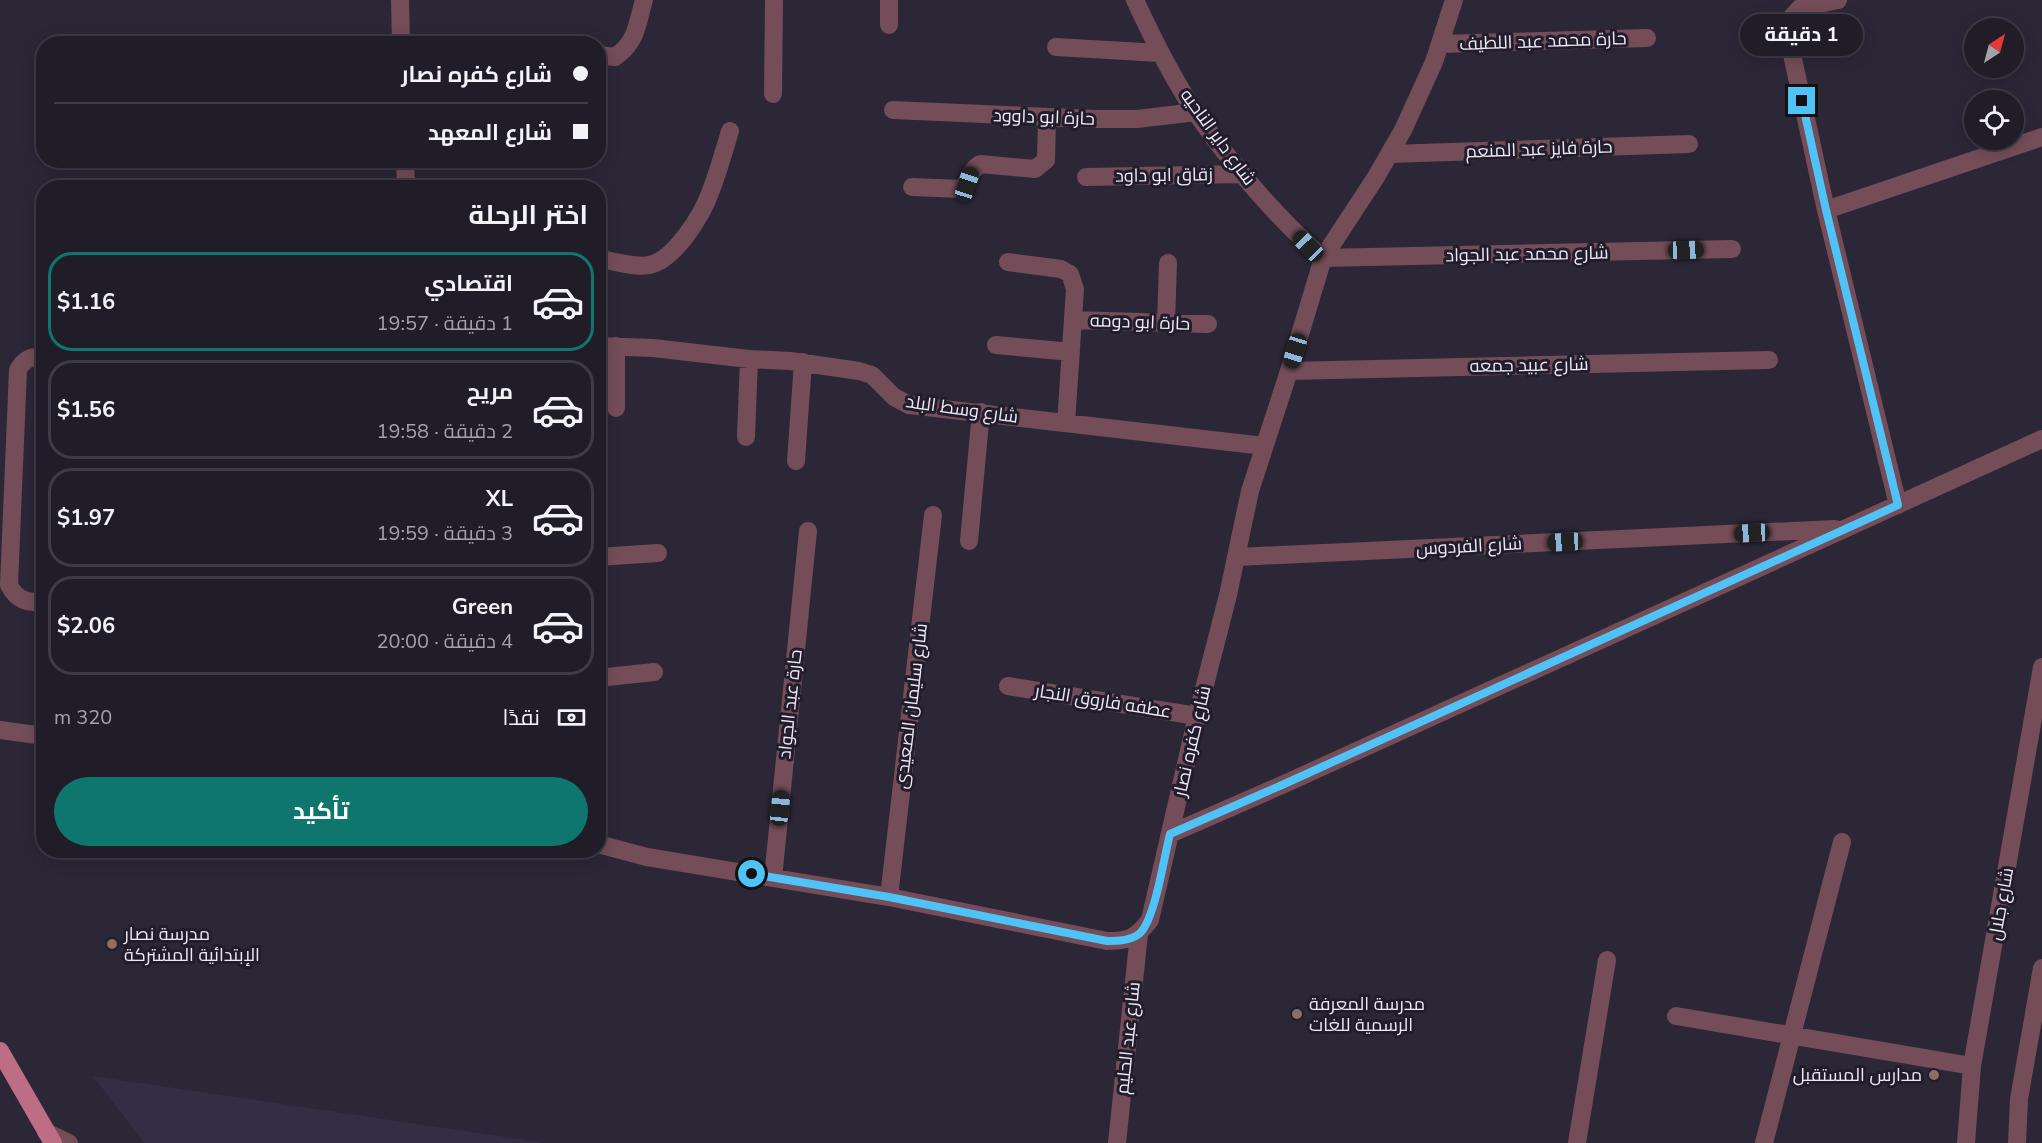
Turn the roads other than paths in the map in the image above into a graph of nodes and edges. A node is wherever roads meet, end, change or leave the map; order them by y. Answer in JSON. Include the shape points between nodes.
{"nodes":[{"id":1,"x":400,"y":0,"type":"edge"},
{"id":2,"x":644,"y":0,"type":"edge"},
{"id":3,"x":774,"y":0,"type":"edge"},
{"id":4,"x":889,"y":0,"type":"edge"},
{"id":5,"x":1135,"y":0,"type":"edge"},
{"id":6,"x":1454,"y":0,"type":"edge"},
{"id":7,"x":1838,"y":0,"type":"edge"},
{"id":8,"x":889,"y":25,"type":"dead end"},
{"id":9,"x":401,"y":36,"type":"edge"},
{"id":10,"x":1647,"y":38,"type":"dead end"},
{"id":11,"x":1440,"y":44,"type":"junction"},
{"id":12,"x":1056,"y":47,"type":"dead end"},
{"id":13,"x":1160,"y":53,"type":"junction"},
{"id":14,"x":606,"y":56,"type":"edge"},
{"id":15,"x":773,"y":94,"type":"dead end"},
{"id":16,"x":893,"y":110,"type":"dead end"},
{"id":17,"x":1196,"y":112,"type":"junction"},
{"id":18,"x":1047,"y":117,"type":"junction"},
{"id":19,"x":730,"y":131,"type":"dead end"},
{"id":20,"x":2042,"y":138,"type":"edge"},
{"id":21,"x":1689,"y":144,"type":"dead end"},
{"id":22,"x":1390,"y":154,"type":"junction"},
{"id":23,"x":1242,"y":174,"type":"junction"},
{"id":24,"x":1086,"y":177,"type":"dead end"},
{"id":25,"x":912,"y":187,"type":"dead end"},
{"id":26,"x":1826,"y":210,"type":"junction"},
{"id":27,"x":1732,"y":249,"type":"dead end"},
{"id":28,"x":1323,"y":258,"type":"junction"},
{"id":29,"x":606,"y":259,"type":"edge"},
{"id":30,"x":1008,"y":262,"type":"dead end"},
{"id":31,"x":1168,"y":262,"type":"dead end"},
{"id":32,"x":1073,"y":320,"type":"junction"},
{"id":33,"x":1166,"y":323,"type":"junction"},
{"id":34,"x":1208,"y":324,"type":"dead end"},
{"id":35,"x":996,"y":345,"type":"dead end"},
{"id":36,"x":607,"y":346,"type":"edge"},
{"id":37,"x":1071,"y":352,"type":"junction"},
{"id":38,"x":36,"y":358,"type":"edge"},
{"id":39,"x":749,"y":359,"type":"junction"},
{"id":40,"x":1769,"y":360,"type":"dead end"},
{"id":41,"x":803,"y":362,"type":"junction"},
{"id":42,"x":1289,"y":371,"type":"junction"},
{"id":43,"x":616,"y":408,"type":"dead end"},
{"id":44,"x":981,"y":412,"type":"junction"},
{"id":45,"x":1066,"y":423,"type":"junction"},
{"id":46,"x":746,"y":437,"type":"dead end"},
{"id":47,"x":2042,"y":439,"type":"edge"},
{"id":48,"x":1264,"y":446,"type":"junction"},
{"id":49,"x":796,"y":461,"type":"dead end"},
{"id":50,"x":7,"y":472,"type":"edge"},
{"id":51,"x":1898,"y":505,"type":"junction"},
{"id":52,"x":933,"y":515,"type":"dead end"},
{"id":53,"x":1845,"y":529,"type":"junction"},
{"id":54,"x":808,"y":531,"type":"dead end"},
{"id":55,"x":969,"y":541,"type":"dead end"},
{"id":56,"x":658,"y":553,"type":"dead end"},
{"id":57,"x":606,"y":556,"type":"edge"},
{"id":58,"x":1237,"y":556,"type":"junction"},
{"id":59,"x":36,"y":602,"type":"edge"},
{"id":60,"x":2042,"y":667,"type":"edge"},
{"id":61,"x":654,"y":672,"type":"dead end"},
{"id":62,"x":606,"y":677,"type":"edge"},
{"id":63,"x":1008,"y":686,"type":"dead end"},
{"id":64,"x":1197,"y":716,"type":"junction"},
{"id":65,"x":0,"y":730,"type":"edge"},
{"id":66,"x":36,"y":735,"type":"edge"},
{"id":67,"x":1170,"y":834,"type":"junction"},
{"id":68,"x":1842,"y":842,"type":"dead end"},
{"id":69,"x":606,"y":846,"type":"edge"},
{"id":70,"x":773,"y":878,"type":"junction"},
{"id":71,"x":889,"y":897,"type":"junction"},
{"id":72,"x":1139,"y":933,"type":"junction"},
{"id":73,"x":1607,"y":960,"type":"dead end"},
{"id":74,"x":2042,"y":968,"type":"edge"},
{"id":75,"x":1676,"y":1016,"type":"dead end"},
{"id":76,"x":2036,"y":1029,"type":"edge"},
{"id":77,"x":1792,"y":1035,"type":"junction"},
{"id":78,"x":0,"y":1051,"type":"edge"},
{"id":79,"x":1972,"y":1066,"type":"junction"},
{"id":80,"x":50,"y":1138,"type":"edge"},
{"id":81,"x":69,"y":1143,"type":"edge"},
{"id":82,"x":1117,"y":1143,"type":"edge"},
{"id":83,"x":1577,"y":1143,"type":"edge"},
{"id":84,"x":1764,"y":1143,"type":"edge"},
{"id":85,"x":1966,"y":1143,"type":"edge"},
{"id":86,"x":2017,"y":1143,"type":"edge"}],
"edges":[{"from":1,"to":9,"type":"street"},
{"from":2,"to":14,"type":"street","via":[[626,50],[615,57]]},
{"from":3,"to":15,"type":"street"},
{"from":4,"to":8,"type":"street"},
{"from":5,"to":13,"type":"street","name":"شارع داير الناحيه"},
{"from":6,"to":11,"type":"street","name":"شارع كفره نصار"},
{"from":7,"to":26,"type":"street","via":[[1800,8],[1789,20],[1788,36]]},
{"from":10,"to":11,"type":"street","name":"حارة محمد عبد اللطيف"},
{"from":11,"to":22,"type":"street","name":"شارع كفره نصار"},
{"from":12,"to":13,"type":"street"},
{"from":13,"to":17,"type":"street","name":"شارع داير الناحيه"},
{"from":16,"to":18,"type":"street","name":"حارة ابو داوود"},
{"from":17,"to":18,"type":"street","name":"حارة ابو داوود","via":[[1137,119]]},
{"from":17,"to":23,"type":"street","name":"شارع داير الناحيه"},
{"from":18,"to":25,"type":"street","via":[[1046,160],[1035,169],[980,164],[972,169],[961,189]]},
{"from":19,"to":29,"type":"street","via":[[710,194],[674,249],[649,266]]},
{"from":20,"to":26,"type":"street"},
{"from":21,"to":22,"type":"street","name":"حارة فايز عبد المنعم"},
{"from":22,"to":28,"type":"street","name":"شارع كفره نصار"},
{"from":23,"to":24,"type":"street","name":"زقاق ابو داود"},
{"from":23,"to":28,"type":"street","name":"شارع داير الناحيه"},
{"from":26,"to":51,"type":"street"},
{"from":27,"to":28,"type":"street","name":"شارع محمد عبد الجواد"},
{"from":28,"to":42,"type":"street","name":"شارع كفره نصار"},
{"from":30,"to":32,"type":"street","name":"حارة ابو دومه","via":[[1061,269],[1070,274],[1075,289]]},
{"from":31,"to":33,"type":"street"},
{"from":32,"to":33,"type":"street","name":"حارة ابو دومه"},
{"from":32,"to":37,"type":"street","name":"حارة ابو دومه"},
{"from":33,"to":34,"type":"street","name":"حارة ابو دومه"},
{"from":35,"to":37,"type":"street"},
{"from":36,"to":39,"type":"street","name":"شارع وسط البلد"},
{"from":36,"to":43,"type":"street"},
{"from":37,"to":45,"type":"street","name":"حارة ابو دومه"},
{"from":38,"to":50,"type":"street","via":[[22,362],[18,370]]},
{"from":39,"to":41,"type":"street","name":"شارع وسط البلد"},
{"from":39,"to":46,"type":"street"},
{"from":40,"to":42,"type":"street","name":"شارع عبيد جمعه"},
{"from":41,"to":44,"type":"street","name":"شارع وسط البلد","via":[[872,375],[894,397],[909,405]]},
{"from":41,"to":49,"type":"street"},
{"from":42,"to":48,"type":"street","name":"شارع كفره نصار"},
{"from":44,"to":45,"type":"street","name":"شارع وسط البلد"},
{"from":44,"to":55,"type":"street"},
{"from":45,"to":48,"type":"street","name":"شارع وسط البلد"},
{"from":47,"to":51,"type":"street"},
{"from":48,"to":58,"type":"street","name":"شارع كفره نصار"},
{"from":50,"to":59,"type":"street","via":[[9,585],[19,599]]},
{"from":51,"to":53,"type":"street"},
{"from":52,"to":71,"type":"street","name":"شارع سليمان الصعيدى"},
{"from":53,"to":58,"type":"street","name":"شارع الفردوس"},
{"from":53,"to":67,"type":"street"},
{"from":54,"to":70,"type":"street","name":"حارة عبد الجواد"},
{"from":56,"to":57,"type":"street"},
{"from":58,"to":64,"type":"street","name":"شارع كفره نصار"},
{"from":60,"to":79,"type":"street","name":"شارع جلال"},
{"from":61,"to":62,"type":"street"},
{"from":63,"to":64,"type":"street","name":"عطفه فاروق النجار"},
{"from":64,"to":67,"type":"street","name":"شارع كفره نصار"},
{"from":65,"to":66,"type":"street"},
{"from":67,"to":72,"type":"street","name":"شارع كفره نصار","via":[[1150,920]]},
{"from":68,"to":77,"type":"street"},
{"from":69,"to":70,"type":"street"},
{"from":70,"to":71,"type":"street"},
{"from":71,"to":72,"type":"street","via":[[1107,941],[1124,941]]},
{"from":72,"to":82,"type":"street","name":"شارع عبد الحليم"},
{"from":73,"to":83,"type":"street"},
{"from":74,"to":76,"type":"street"},
{"from":75,"to":77,"type":"street"},
{"from":76,"to":86,"type":"street","via":[[2019,1099]]},
{"from":77,"to":79,"type":"street"},
{"from":77,"to":84,"type":"street"},
{"from":78,"to":80,"type":"main road"},
{"from":79,"to":85,"type":"street","name":"شارع جلال"},
{"from":80,"to":81,"type":"street"}]}
